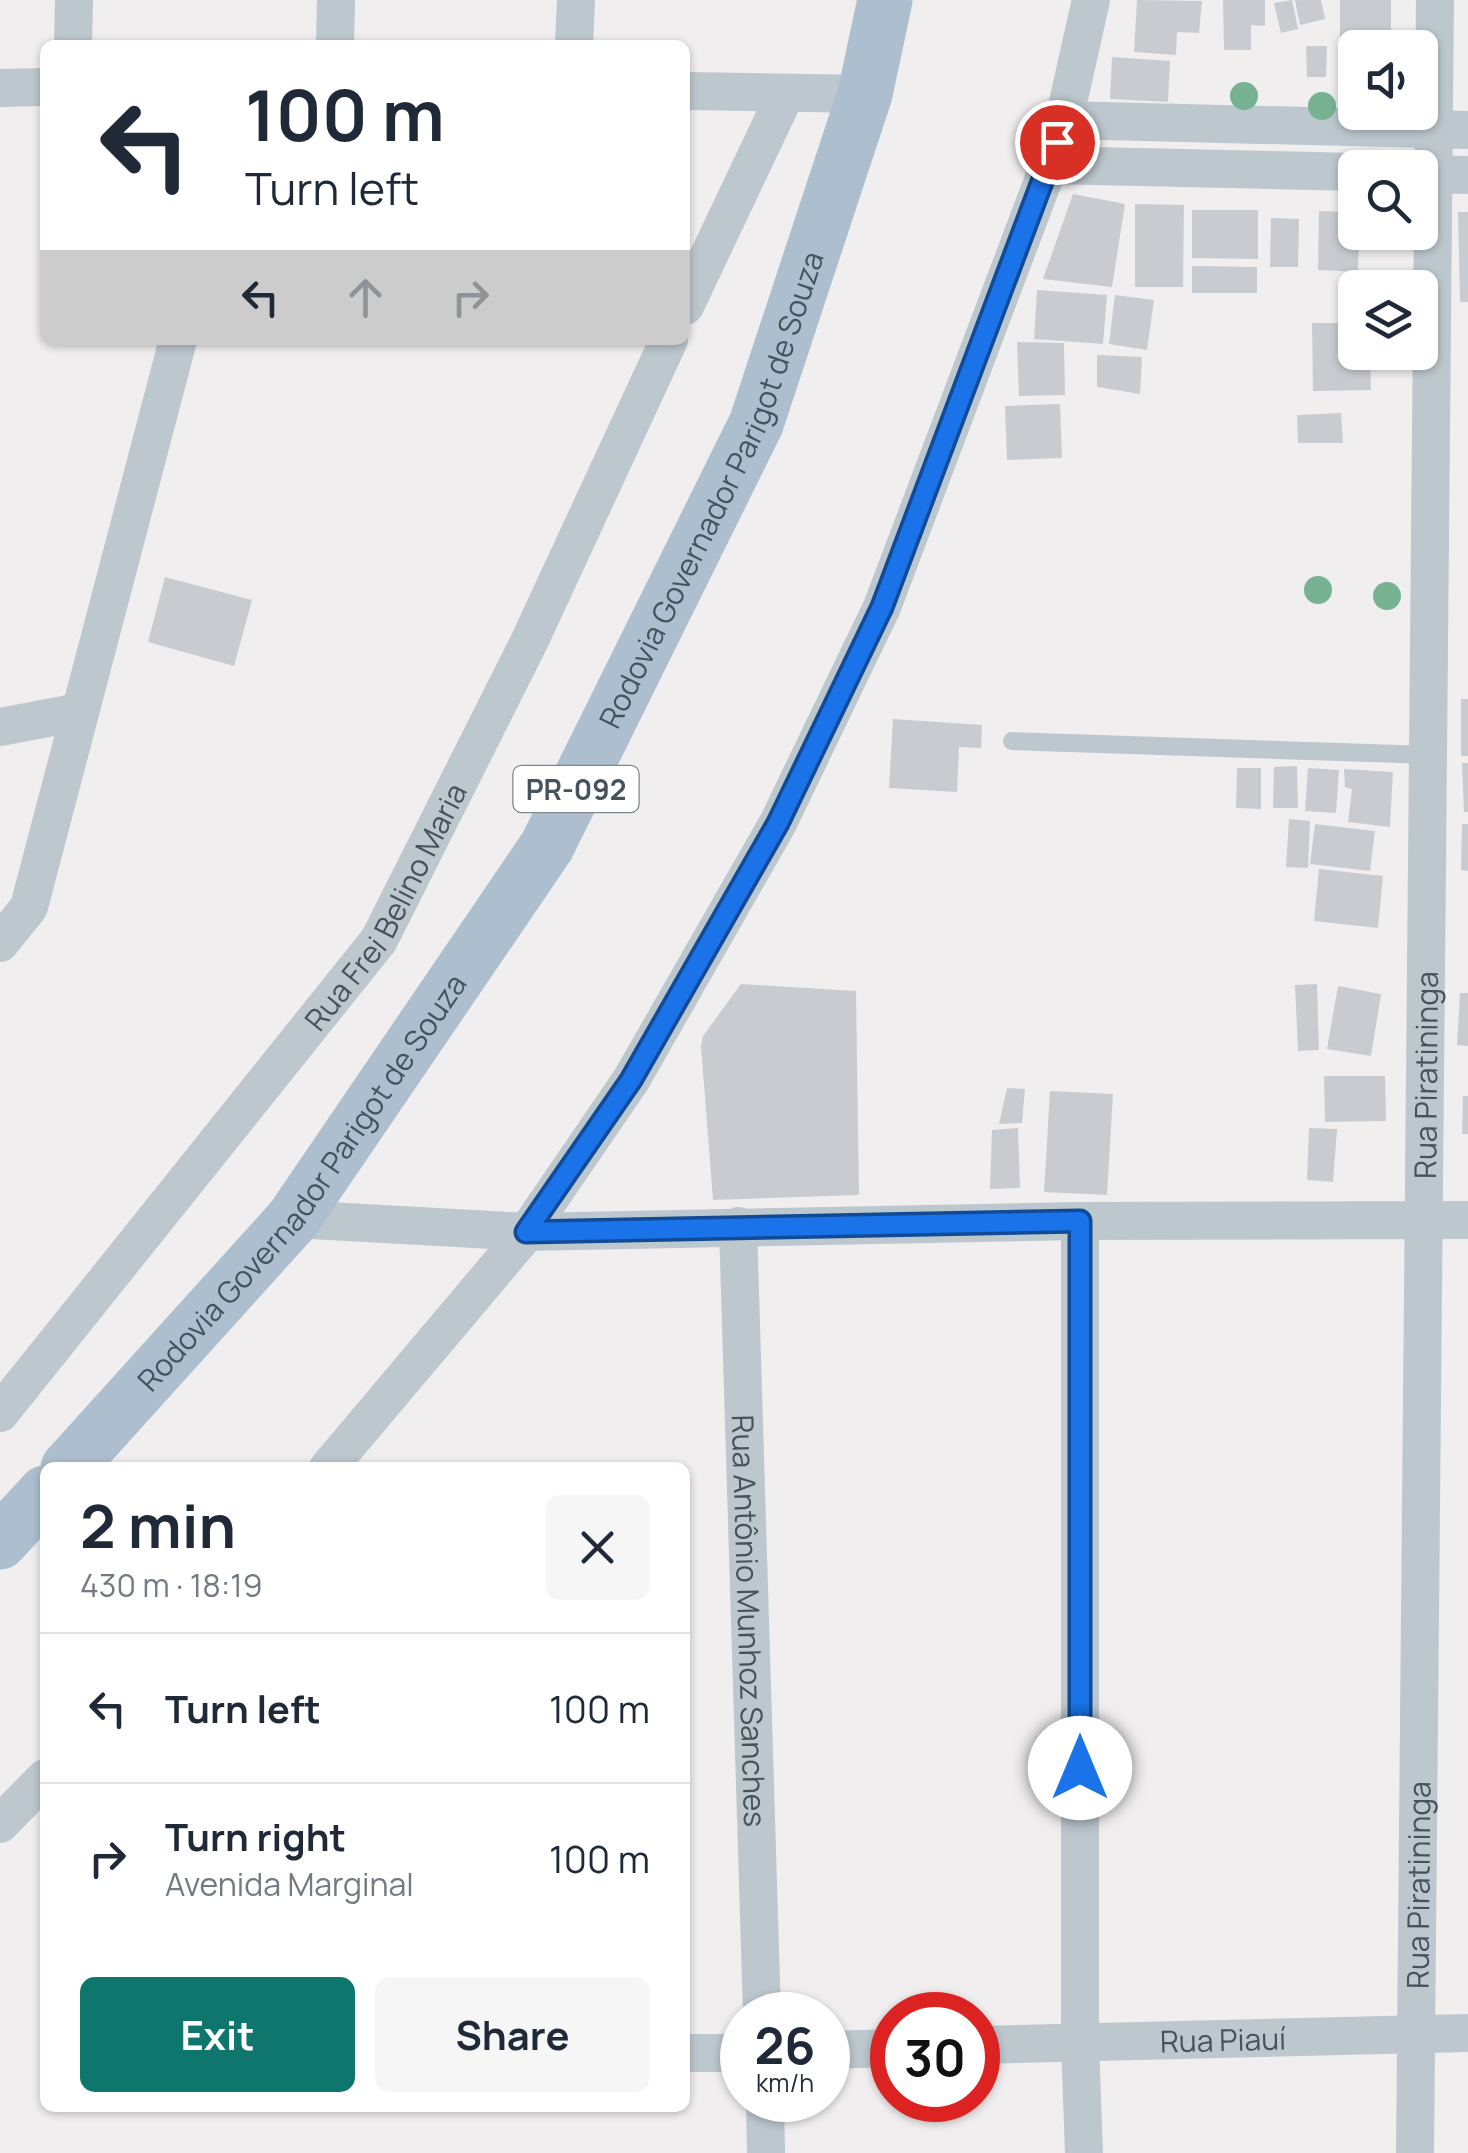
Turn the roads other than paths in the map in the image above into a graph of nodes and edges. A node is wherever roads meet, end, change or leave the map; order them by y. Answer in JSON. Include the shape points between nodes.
{"nodes":[{"id":1,"x":74,"y":0,"type":"edge"},
{"id":2,"x":336,"y":0,"type":"edge"},
{"id":3,"x":576,"y":0,"type":"edge"},
{"id":4,"x":885,"y":0,"type":"edge"},
{"id":5,"x":1091,"y":0,"type":"edge"},
{"id":6,"x":1435,"y":0,"type":"edge"},
{"id":7,"x":73,"y":40,"type":"edge"},
{"id":8,"x":335,"y":40,"type":"edge"},
{"id":9,"x":574,"y":40,"type":"edge"},
{"id":10,"x":40,"y":86,"type":"edge"},
{"id":11,"x":0,"y":88,"type":"edge"},
{"id":12,"x":690,"y":92,"type":"edge"},
{"id":13,"x":786,"y":93,"type":"junction"},
{"id":14,"x":866,"y":94,"type":"junction"},
{"id":15,"x":1064,"y":120,"type":"junction"},
{"id":16,"x":1451,"y":130,"type":"edge"},
{"id":17,"x":1050,"y":164,"type":"junction"},
{"id":18,"x":1338,"y":172,"type":"edge"},
{"id":19,"x":1440,"y":174,"type":"edge"},
{"id":20,"x":690,"y":295,"type":"edge"},
{"id":21,"x":177,"y":345,"type":"edge"},
{"id":22,"x":667,"y":345,"type":"edge"},
{"id":23,"x":79,"y":712,"type":"junction"},
{"id":24,"x":0,"y":726,"type":"edge"},
{"id":25,"x":1012,"y":741,"type":"dead end"},
{"id":26,"x":1430,"y":755,"type":"junction"},
{"id":27,"x":0,"y":943,"type":"edge"},
{"id":28,"x":293,"y":1220,"type":"junction"},
{"id":29,"x":1424,"y":1220,"type":"junction"},
{"id":30,"x":1468,"y":1220,"type":"edge"},
{"id":31,"x":1080,"y":1221,"type":"junction"},
{"id":32,"x":738,"y":1226,"type":"junction"},
{"id":33,"x":526,"y":1232,"type":"junction"},
{"id":34,"x":0,"y":1412,"type":"edge"},
{"id":35,"x":73,"y":1462,"type":"edge"},
{"id":36,"x":333,"y":1462,"type":"edge"},
{"id":37,"x":40,"y":1498,"type":"edge"},
{"id":38,"x":0,"y":1542,"type":"edge"},
{"id":39,"x":40,"y":1783,"type":"edge"},
{"id":40,"x":0,"y":1824,"type":"edge"},
{"id":41,"x":761,"y":1992,"type":"edge"},
{"id":42,"x":1468,"y":2033,"type":"edge"},
{"id":43,"x":1416,"y":2036,"type":"junction"},
{"id":44,"x":1080,"y":2042,"type":"junction"},
{"id":45,"x":1000,"y":2044,"type":"edge"},
{"id":46,"x":690,"y":2053,"type":"edge"},
{"id":47,"x":720,"y":2053,"type":"edge"},
{"id":48,"x":765,"y":2122,"type":"edge"},
{"id":49,"x":766,"y":2153,"type":"edge"},
{"id":50,"x":1084,"y":2153,"type":"edge"},
{"id":51,"x":1415,"y":2153,"type":"edge"}],
"edges":[{"from":1,"to":7,"type":"street"},
{"from":2,"to":8,"type":"street"},
{"from":3,"to":9,"type":"street"},
{"from":4,"to":14,"type":"main road","name":"Rodovia Governador Parigot de Souza","number":"PR-092"},
{"from":5,"to":15,"type":"street"},
{"from":6,"to":16,"type":"street","name":"Rua Piratininga"},
{"from":10,"to":11,"type":"street"},
{"from":12,"to":13,"type":"street"},
{"from":13,"to":14,"type":"street"},
{"from":13,"to":20,"type":"street"},
{"from":14,"to":28,"type":"main road","name":"Rodovia Governador Parigot de Souza","number":"PR-092","via":[[756,424],[547,846]]},
{"from":15,"to":16,"type":"street"},
{"from":15,"to":17,"type":"street"},
{"from":16,"to":19,"type":"street","name":"Rua Piratininga"},
{"from":17,"to":18,"type":"street"},
{"from":17,"to":33,"type":"street","via":[[882,607],[778,823],[631,1080]]},
{"from":19,"to":26,"type":"street","name":"Rua Piratininga"},
{"from":21,"to":23,"type":"street"},
{"from":22,"to":34,"type":"street","name":"Rua Frei Belino Maria","via":[[379,940]]},
{"from":23,"to":24,"type":"street"},
{"from":23,"to":27,"type":"street","via":[[28,907]]},
{"from":25,"to":26,"type":"lane"},
{"from":26,"to":29,"type":"street","name":"Rua Piratininga"},
{"from":28,"to":33,"type":"street"},
{"from":28,"to":35,"type":"main road","name":"Rodovia Governador Parigot de Souza","number":"PR-092"},
{"from":29,"to":30,"type":"street"},
{"from":29,"to":31,"type":"street"},
{"from":29,"to":43,"type":"street","name":"Rua Piratininga"},
{"from":31,"to":32,"type":"street"},
{"from":31,"to":44,"type":"street"},
{"from":32,"to":33,"type":"street"},
{"from":32,"to":41,"type":"street","name":"Rua Antônio Munhoz Sanches"},
{"from":33,"to":36,"type":"street"},
{"from":37,"to":38,"type":"main road"},
{"from":39,"to":40,"type":"street"},
{"from":42,"to":43,"type":"street","name":"Rua Piauí"},
{"from":43,"to":44,"type":"street","name":"Rua Piauí"},
{"from":43,"to":51,"type":"street","name":"Rua Piratininga"},
{"from":44,"to":45,"type":"street","name":"Rua Piauí"},
{"from":44,"to":50,"type":"street"},
{"from":46,"to":47,"type":"street"},
{"from":48,"to":49,"type":"street"}]}
